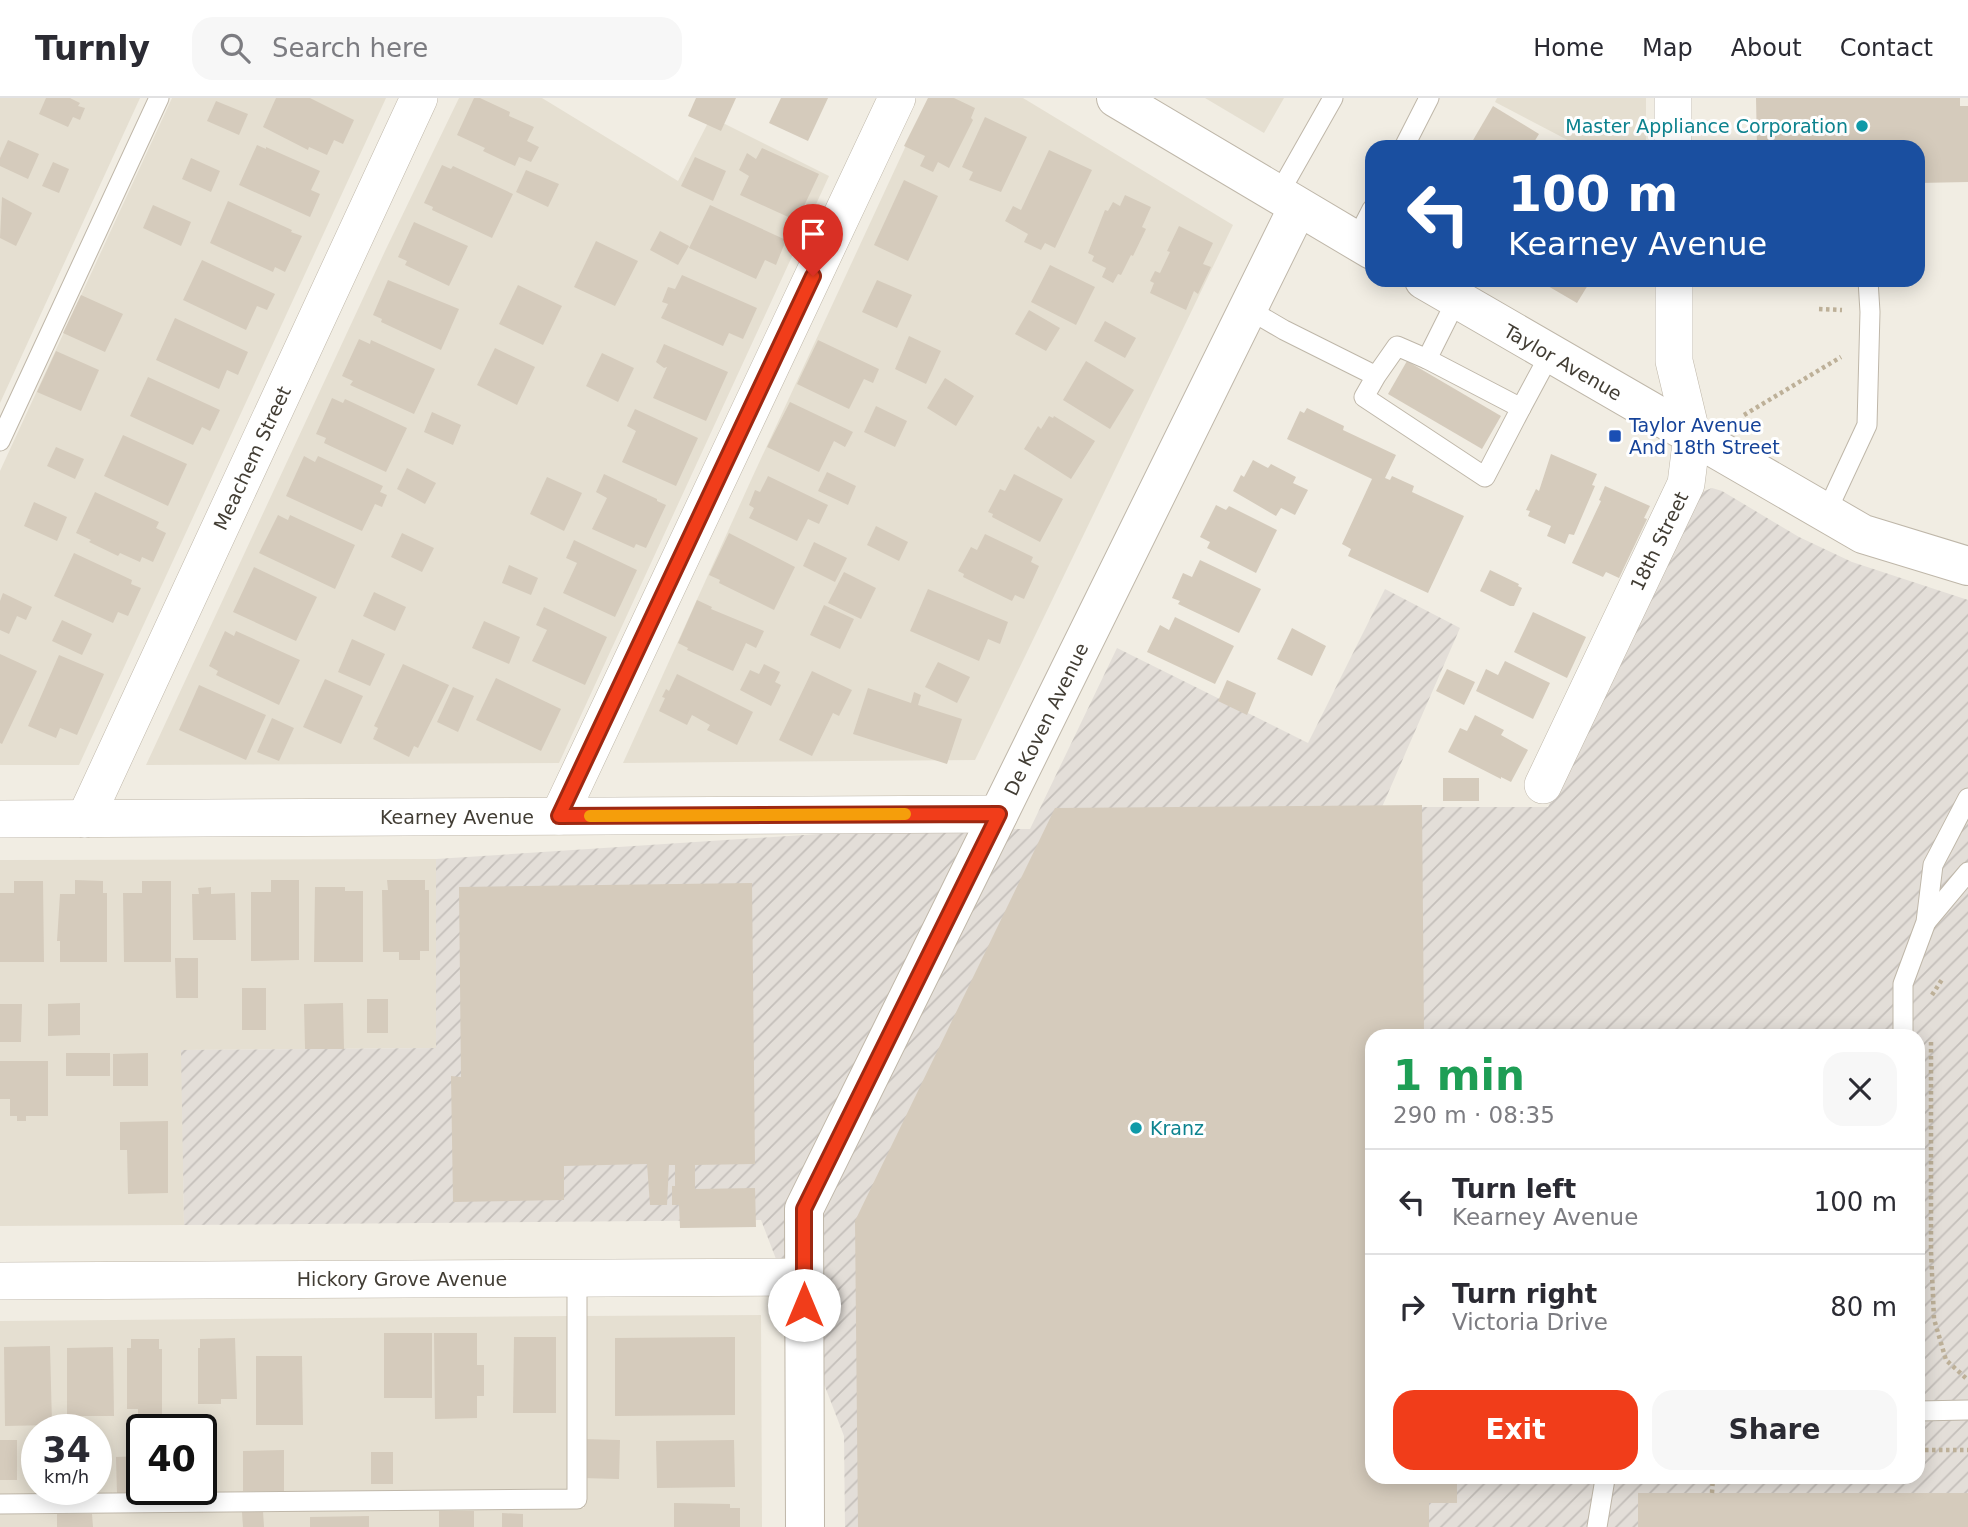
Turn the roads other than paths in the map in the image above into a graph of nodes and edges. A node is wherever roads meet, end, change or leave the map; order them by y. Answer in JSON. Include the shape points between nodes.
{"nodes":[{"id":1,"x":159,"y":98,"type":"edge"},
{"id":2,"x":419,"y":98,"type":"edge"},
{"id":3,"x":897,"y":98,"type":"edge"},
{"id":4,"x":1116,"y":98,"type":"edge"},
{"id":5,"x":1333,"y":98,"type":"edge"},
{"id":6,"x":1429,"y":98,"type":"edge"},
{"id":7,"x":1673,"y":98,"type":"edge"},
{"id":8,"x":1408,"y":140,"type":"edge"},
{"id":9,"x":1674,"y":140,"type":"edge"},
{"id":10,"x":1288,"y":201,"type":"junction"},
{"id":11,"x":1365,"y":232,"type":"edge"},
{"id":12,"x":1436,"y":287,"type":"edge"},
{"id":13,"x":1674,"y":287,"type":"edge"},
{"id":14,"x":1868,"y":287,"type":"edge"},
{"id":15,"x":1457,"y":299,"type":"junction"},
{"id":16,"x":1248,"y":309,"type":"junction"},
{"id":17,"x":1550,"y":354,"type":"junction"},
{"id":18,"x":1427,"y":359,"type":"junction"},
{"id":19,"x":1376,"y":376,"type":"junction"},
{"id":20,"x":1521,"y":408,"type":"junction"},
{"id":21,"x":1692,"y":436,"type":"junction"},
{"id":22,"x":0,"y":441,"type":"edge"},
{"id":23,"x":1826,"y":513,"type":"junction"},
{"id":24,"x":1968,"y":566,"type":"edge"},
{"id":25,"x":1543,"y":785,"type":"dead end"},
{"id":26,"x":1968,"y":797,"type":"edge"},
{"id":27,"x":999,"y":814,"type":"junction"},
{"id":28,"x":559,"y":816,"type":"junction"},
{"id":29,"x":0,"y":819,"type":"edge"},
{"id":30,"x":85,"y":819,"type":"junction"},
{"id":31,"x":1968,"y":872,"type":"edge"},
{"id":32,"x":1926,"y":922,"type":"junction"},
{"id":33,"x":1903,"y":1029,"type":"edge"},
{"id":34,"x":804,"y":1277,"type":"junction"},
{"id":35,"x":577,"y":1278,"type":"junction"},
{"id":36,"x":0,"y":1281,"type":"edge"},
{"id":37,"x":1968,"y":1410,"type":"edge"},
{"id":38,"x":1925,"y":1411,"type":"edge"},
{"id":39,"x":1604,"y":1484,"type":"edge"},
{"id":40,"x":0,"y":1504,"type":"edge"},
{"id":41,"x":805,"y":1527,"type":"edge"},
{"id":42,"x":1597,"y":1527,"type":"edge"}],
"edges":[{"from":1,"to":22,"type":"lane"},
{"from":2,"to":30,"type":"street","name":"Meachem Street"},
{"from":3,"to":28,"type":"street"},
{"from":4,"to":10,"type":"street"},
{"from":5,"to":10,"type":"lane"},
{"from":6,"to":8,"type":"lane"},
{"from":7,"to":9,"type":"street"},
{"from":10,"to":11,"type":"street"},
{"from":10,"to":16,"type":"street","name":"De Koven Avenue"},
{"from":12,"to":15,"type":"street","name":"Taylor Avenue"},
{"from":13,"to":21,"type":"street","name":"18th Street","via":[[1674,361]]},
{"from":14,"to":23,"type":"lane","via":[[1867,425]]},
{"from":15,"to":17,"type":"street","name":"Taylor Avenue"},
{"from":15,"to":18,"type":"lane"},
{"from":16,"to":19,"type":"lane"},
{"from":16,"to":27,"type":"street","name":"De Koven Avenue"},
{"from":17,"to":20,"type":"lane"},
{"from":17,"to":21,"type":"street","name":"Taylor Avenue"},
{"from":18,"to":19,"type":"lane","via":[[1397,346]]},
{"from":18,"to":20,"type":"lane"},
{"from":19,"to":20,"type":"lane","via":[[1364,397],[1485,478]]},
{"from":21,"to":23,"type":"street","name":"Taylor Avenue"},
{"from":21,"to":25,"type":"street","name":"18th Street","via":[[1686,484]]},
{"from":23,"to":24,"type":"street","name":"Taylor Avenue","via":[[1863,534]]},
{"from":26,"to":32,"type":"lane","via":[[1933,866]]},
{"from":27,"to":28,"type":"street","name":"Kearney Avenue"},
{"from":27,"to":34,"type":"street","name":"De Koven Avenue","via":[[804,1209]]},
{"from":28,"to":30,"type":"street","name":"Kearney Avenue"},
{"from":29,"to":30,"type":"street","name":"Kearney Avenue"},
{"from":31,"to":32,"type":"lane"},
{"from":32,"to":33,"type":"lane","via":[[1903,984]]},
{"from":34,"to":35,"type":"street","name":"Hickory Grove Avenue"},
{"from":34,"to":41,"type":"street","name":"De Koven Avenue"},
{"from":35,"to":36,"type":"street","name":"Hickory Grove Avenue"},
{"from":35,"to":40,"type":"lane","via":[[577,1499]]},
{"from":37,"to":38,"type":"lane"},
{"from":39,"to":42,"type":"lane"}]}
